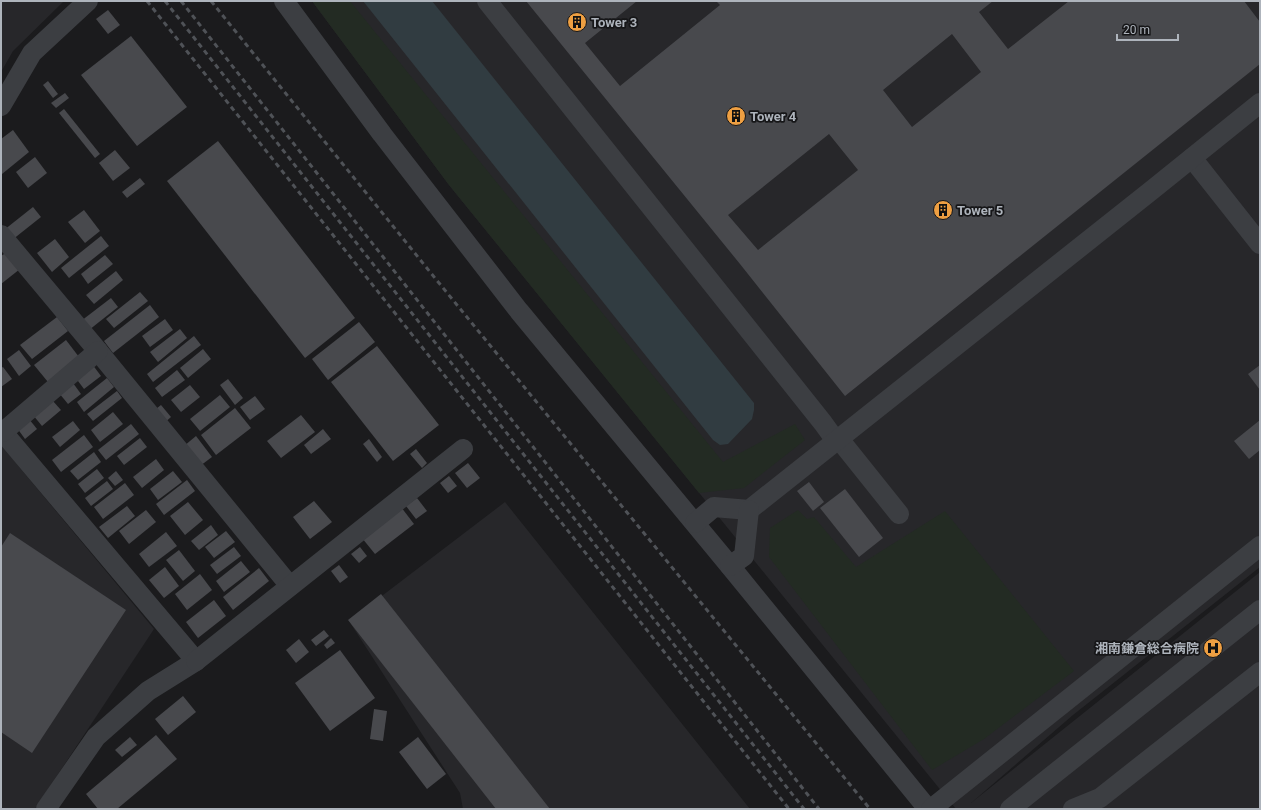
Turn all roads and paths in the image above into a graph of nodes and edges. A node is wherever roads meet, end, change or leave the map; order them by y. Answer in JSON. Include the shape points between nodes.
{"nodes":[{"id":1,"x":88,"y":1,"type":"edge"},
{"id":2,"x":284,"y":1,"type":"edge"},
{"id":3,"x":487,"y":1,"type":"edge"},
{"id":4,"x":1260,"y":103,"type":"edge"},
{"id":5,"x":1,"y":106,"type":"edge"},
{"id":6,"x":1192,"y":158,"type":"junction"},
{"id":7,"x":1,"y":235,"type":"edge"},
{"id":8,"x":1260,"y":244,"type":"edge"},
{"id":9,"x":98,"y":351,"type":"junction"},
{"id":10,"x":2,"y":431,"type":"edge"},
{"id":11,"x":838,"y":440,"type":"junction"},
{"id":12,"x":463,"y":449,"type":"dead end"},
{"id":13,"x":749,"y":510,"type":"junction"},
{"id":14,"x":899,"y":514,"type":"dead end"},
{"id":15,"x":695,"y":523,"type":"junction"},
{"id":16,"x":1260,"y":546,"type":"edge"},
{"id":17,"x":730,"y":566,"type":"junction"},
{"id":18,"x":290,"y":586,"type":"junction"},
{"id":19,"x":1260,"y":610,"type":"edge"},
{"id":20,"x":196,"y":660,"type":"junction"},
{"id":21,"x":1260,"y":672,"type":"edge"},
{"id":22,"x":46,"y":809,"type":"edge"},
{"id":23,"x":928,"y":809,"type":"edge"},
{"id":24,"x":931,"y":809,"type":"edge"},
{"id":25,"x":1010,"y":809,"type":"edge"},
{"id":26,"x":1073,"y":809,"type":"edge"}],
"edges":[{"from":1,"to":5,"type":"street","via":[[32,53]]},
{"from":2,"to":15,"type":"street","via":[[382,134],[519,311]]},
{"from":3,"to":11,"type":"street"},
{"from":4,"to":6,"type":"street"},
{"from":6,"to":8,"type":"street"},
{"from":6,"to":11,"type":"street"},
{"from":7,"to":9,"type":"street"},
{"from":9,"to":10,"type":"street"},
{"from":9,"to":18,"type":"street"},
{"from":10,"to":20,"type":"street"},
{"from":11,"to":13,"type":"street"},
{"from":11,"to":14,"type":"street"},
{"from":12,"to":18,"type":"street"},
{"from":13,"to":15,"type":"street","via":[[714,507]]},
{"from":13,"to":17,"type":"street","via":[[744,556]]},
{"from":15,"to":17,"type":"street"},
{"from":16,"to":24,"type":"street"},
{"from":17,"to":23,"type":"street"},
{"from":18,"to":20,"type":"street"},
{"from":19,"to":25,"type":"street"},
{"from":20,"to":22,"type":"street","via":[[148,691],[96,737]]},
{"from":21,"to":26,"type":"street","via":[[1100,798]]}]}
